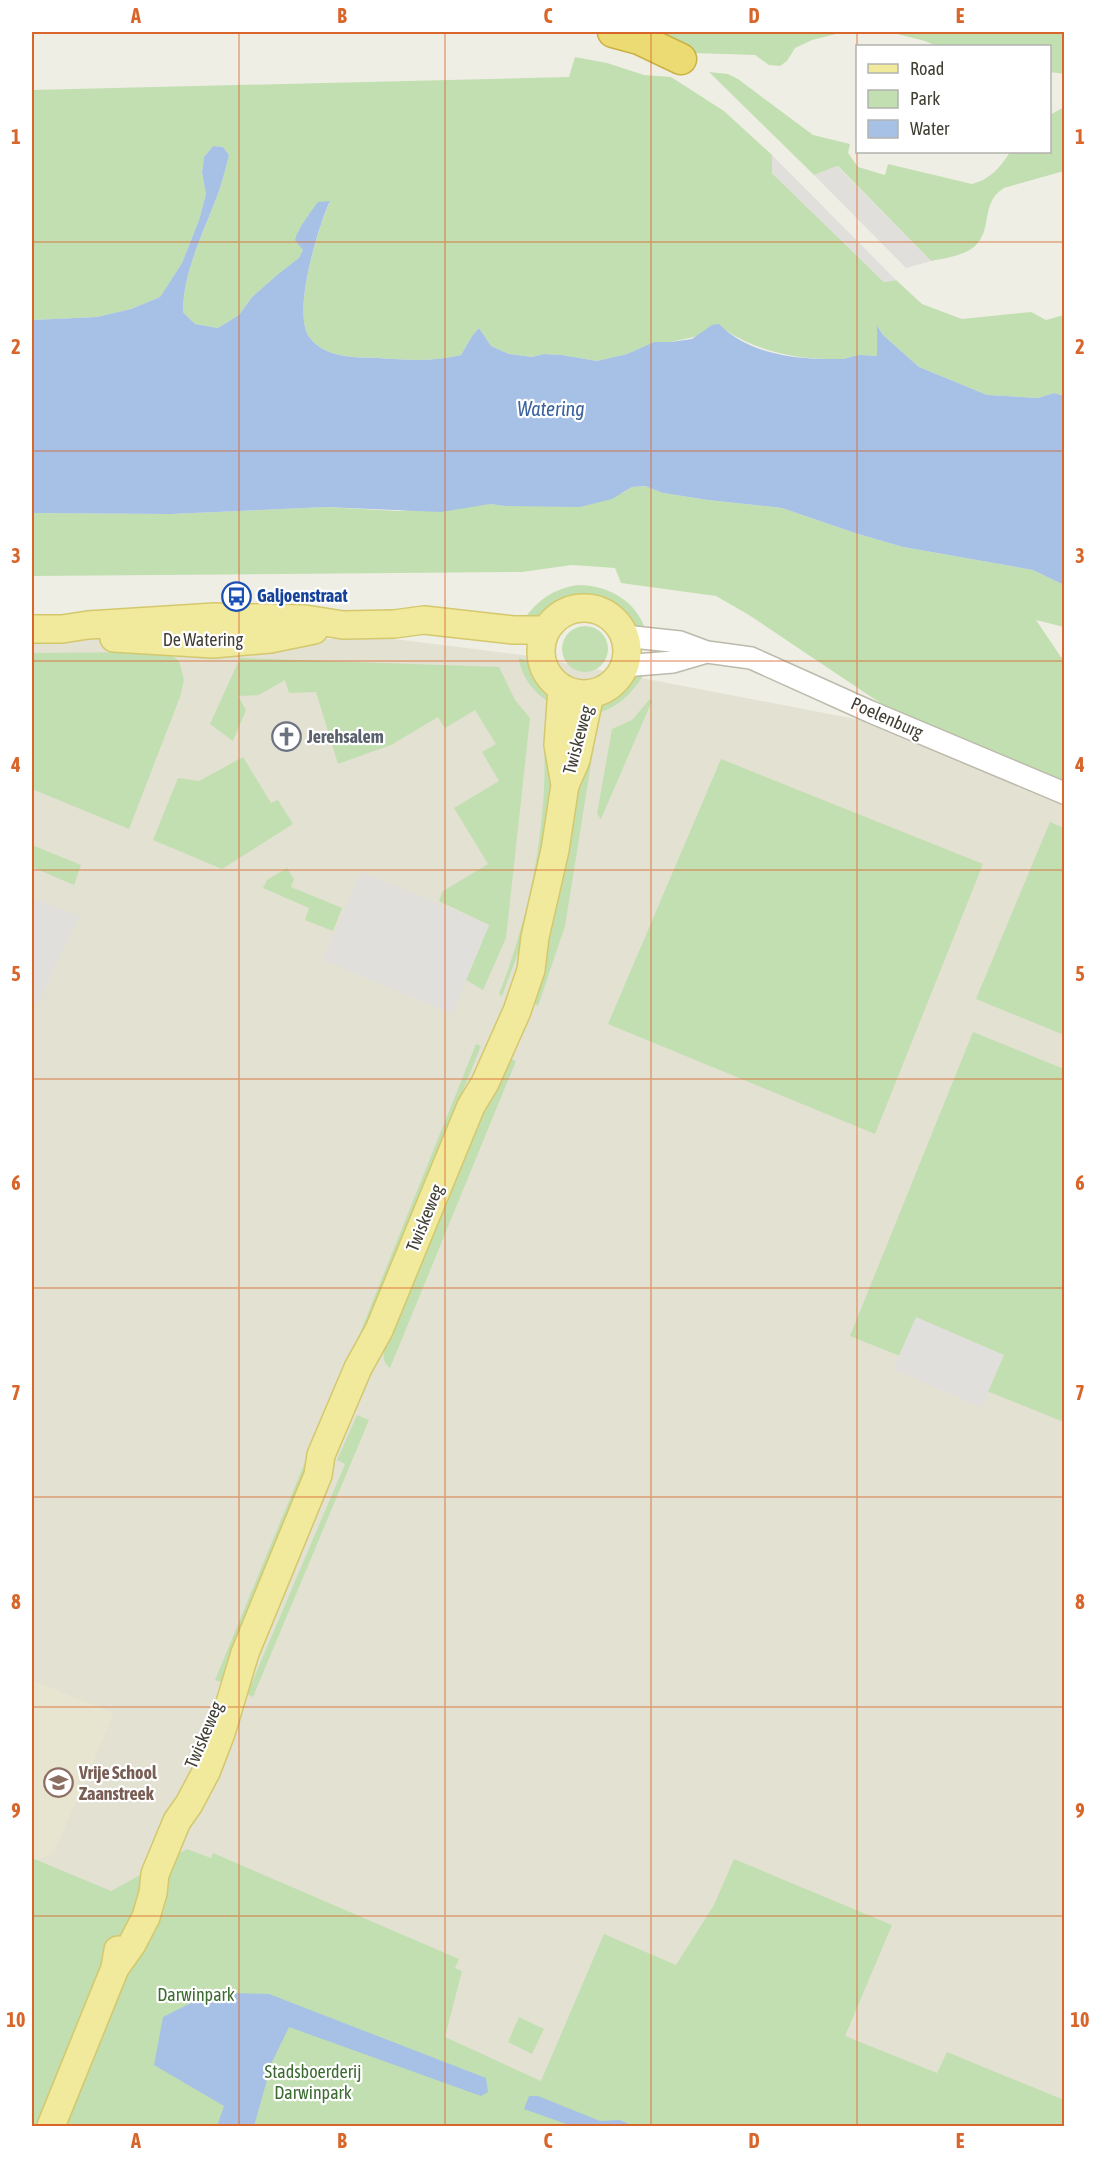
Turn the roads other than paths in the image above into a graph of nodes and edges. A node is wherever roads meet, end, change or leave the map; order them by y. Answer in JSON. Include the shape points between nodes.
{"nodes":[{"id":1,"x":613,"y":32,"type":"edge"},
{"id":2,"x":681,"y":59,"type":"dead end"},
{"id":3,"x":32,"y":629,"type":"edge"},
{"id":4,"x":624,"y":636,"type":"junction"},
{"id":5,"x":544,"y":642,"type":"junction"},
{"id":6,"x":707,"y":652,"type":"junction"},
{"id":7,"x":624,"y":666,"type":"junction"},
{"id":8,"x":562,"y":688,"type":"junction"},
{"id":9,"x":590,"y":694,"type":"junction"},
{"id":10,"x":565,"y":785,"type":"junction"},
{"id":11,"x":1065,"y":793,"type":"edge"},
{"id":12,"x":51,"y":2127,"type":"edge"}],
"edges":[{"from":1,"to":2,"type":"highway","via":[[639,39]]},
{"from":3,"to":5,"type":"main road","name":"De Watering","via":[[213,644],[270,639],[343,625],[394,624],[419,632]]},
{"from":4,"to":5,"type":"main road","via":[[611,617],[591,608],[580,608],[559,615]]},
{"from":4,"to":6,"type":"street","name":"Poelenburg","via":[[680,642]]},
{"from":4,"to":7,"type":"main road"},
{"from":5,"to":8,"type":"main road","via":[[547,673]]},
{"from":6,"to":7,"type":"street","name":"Poelenburg","via":[[673,662]]},
{"from":6,"to":11,"type":"street","name":"Poelenburg","via":[[751,658]]},
{"from":7,"to":9,"type":"main road","via":[[616,680]]},
{"from":8,"to":9,"type":"main road"},
{"from":8,"to":10,"type":"main road","name":"Twiskeweg","via":[[558,745]]},
{"from":9,"to":10,"type":"main road","name":"Twiskeweg","via":[[576,760]]},
{"from":10,"to":12,"type":"main road","name":"Twiskeweg","via":[[535,937],[475,1078],[471,1106],[379,1330],[358,1368],[321,1455],[318,1475],[244,1653],[206,1772],[177,1821],[155,1874],[146,1917],[115,1968]]}]}
